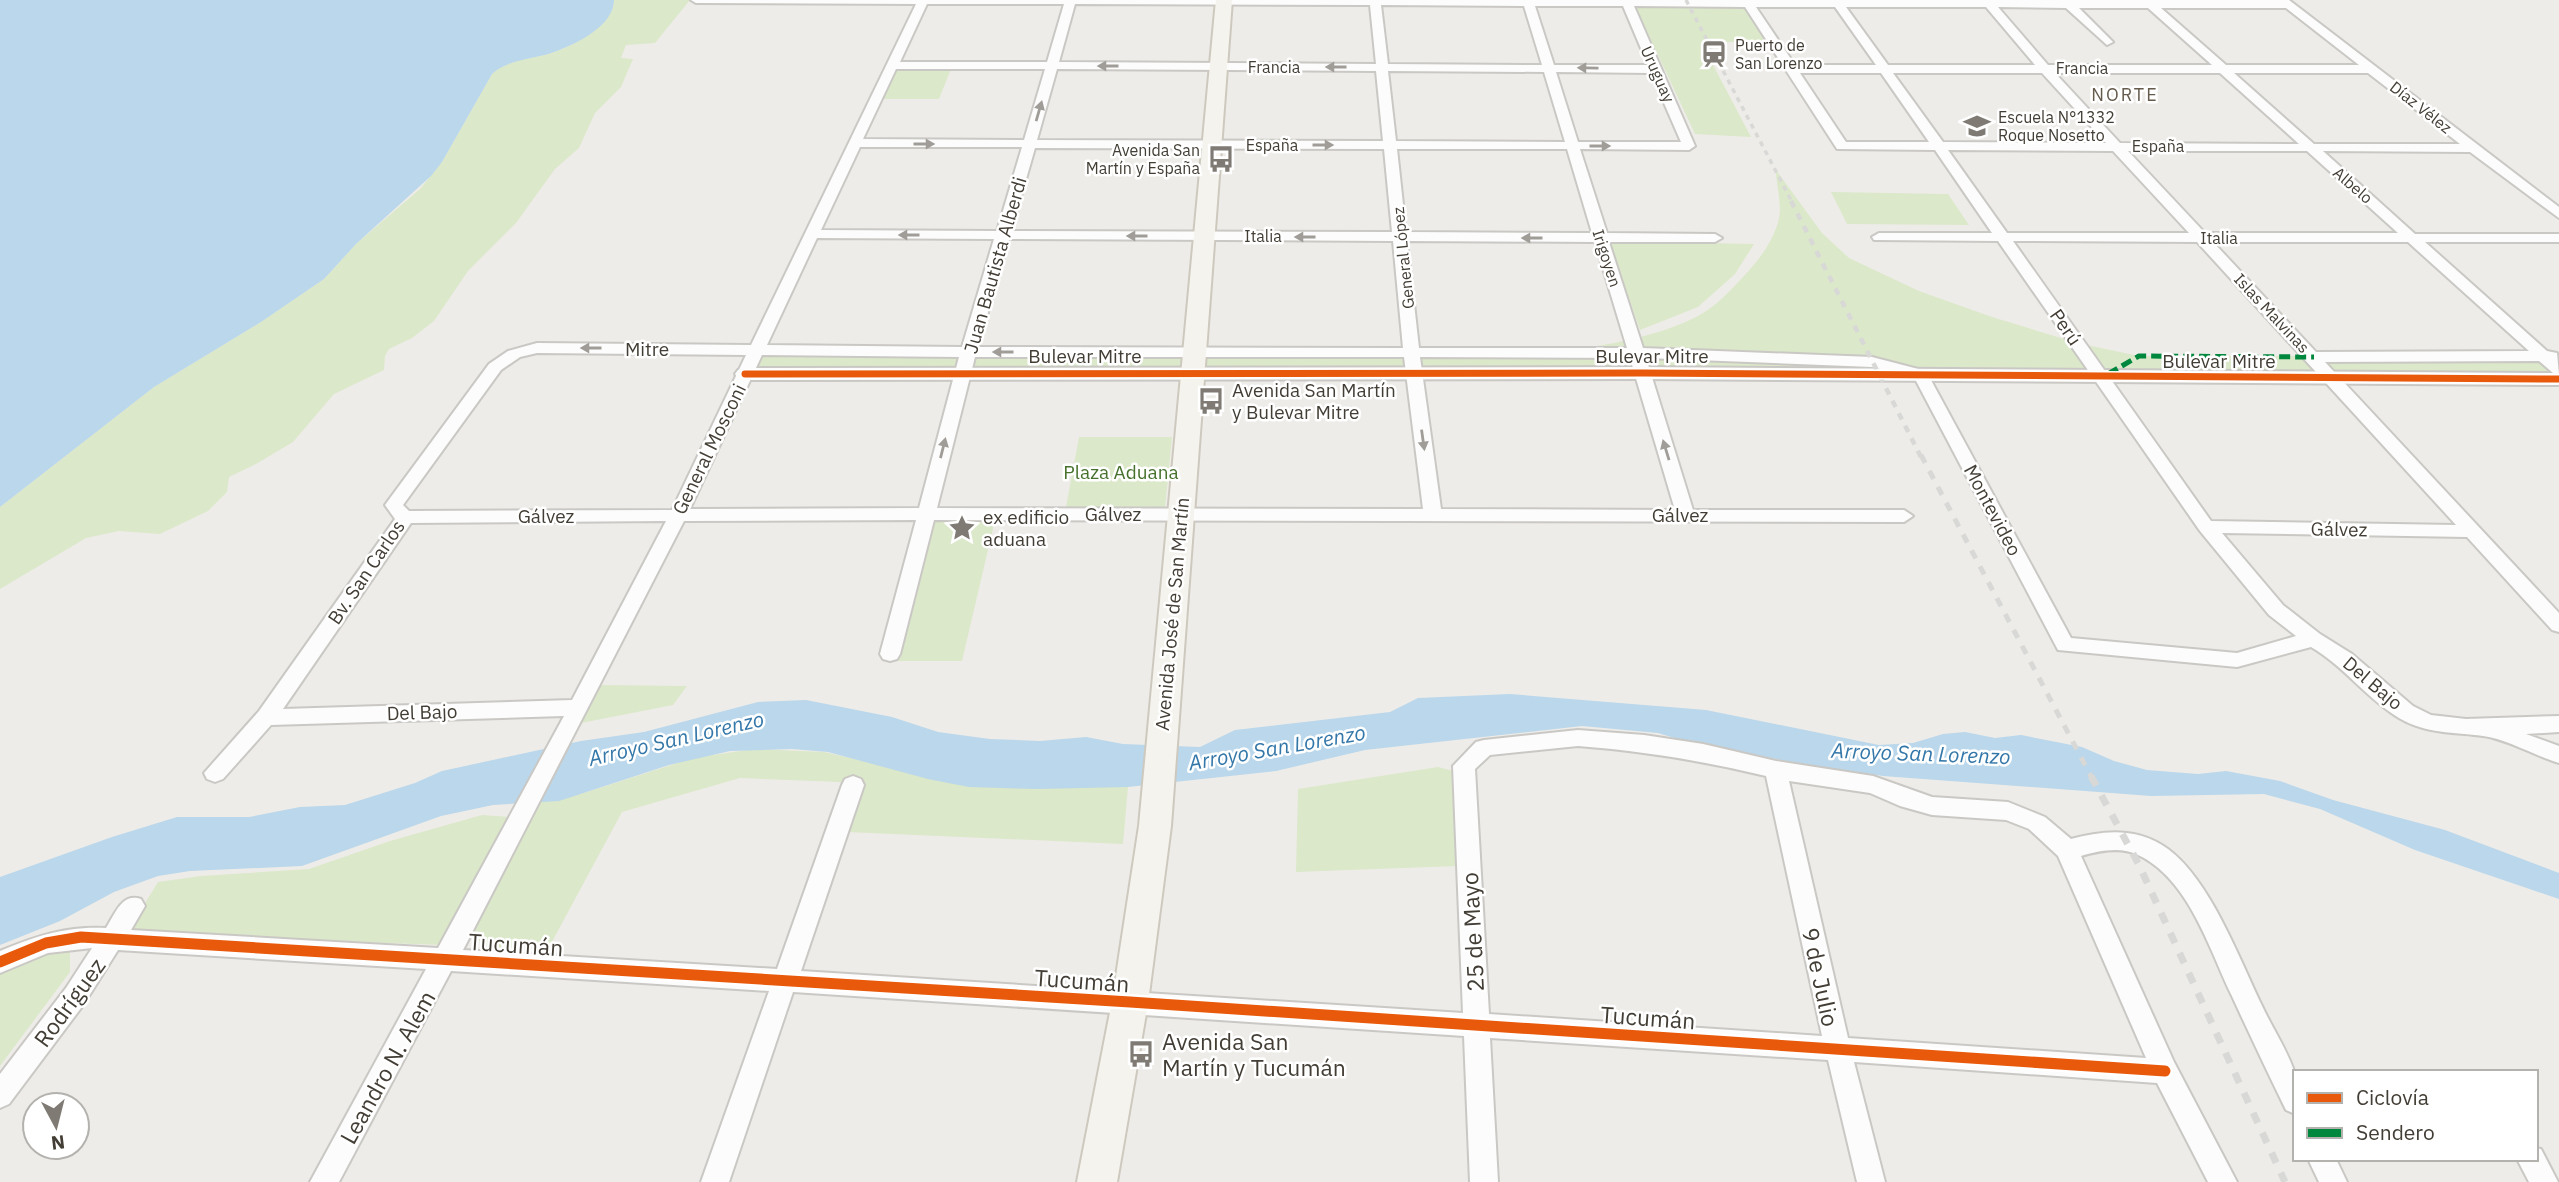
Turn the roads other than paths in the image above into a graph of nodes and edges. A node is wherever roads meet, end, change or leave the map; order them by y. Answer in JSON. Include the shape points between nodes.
{"nodes":[{"id":1,"x":696,"y":0,"type":"edge"},
{"id":2,"x":922,"y":0,"type":"edge"},
{"id":3,"x":1071,"y":1,"type":"edge"},
{"id":4,"x":1224,"y":1,"type":"edge"},
{"id":5,"x":1375,"y":1,"type":"edge"},
{"id":6,"x":1528,"y":1,"type":"edge"},
{"id":7,"x":1666,"y":2,"type":"edge"},
{"id":8,"x":1837,"y":2,"type":"edge"},
{"id":9,"x":1988,"y":2,"type":"edge"},
{"id":10,"x":2067,"y":2,"type":"edge"},
{"id":11,"x":2148,"y":2,"type":"edge"},
{"id":12,"x":2285,"y":2,"type":"edge"},
{"id":13,"x":1626,"y":3,"type":"junction"},
{"id":14,"x":1748,"y":3,"type":"junction"},
{"id":15,"x":2107,"y":42,"type":"dead end"},
{"id":16,"x":891,"y":65,"type":"junction"},
{"id":17,"x":1052,"y":66,"type":"junction"},
{"id":18,"x":1219,"y":67,"type":"junction"},
{"id":19,"x":1382,"y":67,"type":"junction"},
{"id":20,"x":2043,"y":67,"type":"junction"},
{"id":21,"x":1548,"y":68,"type":"junction"},
{"id":22,"x":1884,"y":68,"type":"junction"},
{"id":23,"x":2221,"y":68,"type":"junction"},
{"id":24,"x":1656,"y":69,"type":"junction"},
{"id":25,"x":1792,"y":69,"type":"junction"},
{"id":26,"x":2371,"y":69,"type":"junction"},
{"id":27,"x":856,"y":143,"type":"junction"},
{"id":28,"x":1030,"y":144,"type":"junction"},
{"id":29,"x":1212,"y":145,"type":"junction"},
{"id":30,"x":1390,"y":145,"type":"junction"},
{"id":31,"x":1572,"y":146,"type":"junction"},
{"id":32,"x":1689,"y":146,"type":"joint"},
{"id":33,"x":2119,"y":146,"type":"junction"},
{"id":34,"x":2308,"y":146,"type":"junction"},
{"id":35,"x":1939,"y":147,"type":"junction"},
{"id":36,"x":2474,"y":148,"type":"junction"},
{"id":37,"x":2559,"y":214,"type":"edge"},
{"id":38,"x":811,"y":234,"type":"junction"},
{"id":39,"x":1004,"y":235,"type":"junction"},
{"id":40,"x":1205,"y":236,"type":"junction"},
{"id":41,"x":1401,"y":237,"type":"junction"},
{"id":42,"x":1879,"y":237,"type":"dead end"},
{"id":43,"x":1600,"y":238,"type":"junction"},
{"id":44,"x":1716,"y":238,"type":"dead end"},
{"id":45,"x":2003,"y":238,"type":"junction"},
{"id":46,"x":2202,"y":238,"type":"junction"},
{"id":47,"x":2413,"y":238,"type":"junction"},
{"id":48,"x":2559,"y":238,"type":"edge"},
{"id":49,"x":537,"y":348,"type":"joint"},
{"id":50,"x":758,"y":349,"type":"junction"},
{"id":51,"x":2552,"y":356,"type":"edge"},
{"id":52,"x":2314,"y":357,"type":"junction"},
{"id":53,"x":966,"y":362,"type":"junction"},
{"id":54,"x":1193,"y":362,"type":"junction"},
{"id":55,"x":1414,"y":363,"type":"junction"},
{"id":56,"x":1640,"y":363,"type":"junction"},
{"id":57,"x":2559,"y":370,"type":"edge"},
{"id":58,"x":745,"y":374,"type":"junction"},
{"id":59,"x":1920,"y":374,"type":"junction"},
{"id":60,"x":2101,"y":378,"type":"junction"},
{"id":61,"x":2330,"y":379,"type":"junction"},
{"id":62,"x":2559,"y":379,"type":"edge"},
{"id":63,"x":927,"y":514,"type":"junction"},
{"id":64,"x":1181,"y":514,"type":"junction"},
{"id":65,"x":678,"y":515,"type":"junction"},
{"id":66,"x":1433,"y":515,"type":"junction"},
{"id":67,"x":1686,"y":515,"type":"junction"},
{"id":68,"x":1904,"y":516,"type":"dead end"},
{"id":69,"x":406,"y":517,"type":"junction"},
{"id":70,"x":2206,"y":527,"type":"junction"},
{"id":71,"x":2472,"y":531,"type":"junction"},
{"id":72,"x":2559,"y":625,"type":"edge"},
{"id":73,"x":2313,"y":639,"type":"junction"},
{"id":74,"x":890,"y":654,"type":"dead end"},
{"id":75,"x":579,"y":708,"type":"junction"},
{"id":76,"x":266,"y":717,"type":"junction"},
{"id":77,"x":2559,"y":724,"type":"edge"},
{"id":78,"x":2488,"y":728,"type":"junction"},
{"id":79,"x":2559,"y":755,"type":"edge"},
{"id":80,"x":1776,"y":770,"type":"junction"},
{"id":81,"x":215,"y":773,"type":"dead end"},
{"id":82,"x":852,"y":785,"type":"dead end"},
{"id":83,"x":529,"y":804,"type":"joint"},
{"id":84,"x":2067,"y":850,"type":"junction"},
{"id":85,"x":133,"y":906,"type":"dead end"},
{"id":86,"x":113,"y":941,"type":"junction"},
{"id":87,"x":446,"y":959,"type":"junction"},
{"id":88,"x":0,"y":962,"type":"edge"},
{"id":89,"x":786,"y":981,"type":"junction"},
{"id":90,"x":1130,"y":1002,"type":"junction"},
{"id":91,"x":1476,"y":1025,"type":"junction"},
{"id":92,"x":1838,"y":1049,"type":"junction"},
{"id":93,"x":2165,"y":1071,"type":"junction"},
{"id":94,"x":0,"y":1095,"type":"edge"},
{"id":95,"x":2293,"y":1097,"type":"edge"},
{"id":96,"x":2323,"y":1161,"type":"edge"},
{"id":97,"x":2532,"y":1161,"type":"edge"},
{"id":98,"x":324,"y":1182,"type":"edge"},
{"id":99,"x":715,"y":1182,"type":"edge"},
{"id":100,"x":1097,"y":1182,"type":"edge"},
{"id":101,"x":1484,"y":1182,"type":"edge"},
{"id":102,"x":1871,"y":1182,"type":"edge"},
{"id":103,"x":2223,"y":1182,"type":"edge"},
{"id":104,"x":2333,"y":1182,"type":"edge"},
{"id":105,"x":2544,"y":1182,"type":"edge"}],
"edges":[{"from":1,"to":2,"type":"street"},
{"from":2,"to":3,"type":"street"},
{"from":2,"to":16,"type":"street","name":"General Mosconi"},
{"from":3,"to":4,"type":"street"},
{"from":3,"to":17,"type":"street","name":"Juan Bautista Alberdi"},
{"from":4,"to":5,"type":"street"},
{"from":4,"to":18,"type":"main road","name":"Avenida José de San Martín"},
{"from":5,"to":6,"type":"street"},
{"from":5,"to":19,"type":"street","name":"General López"},
{"from":6,"to":13,"type":"street"},
{"from":6,"to":21,"type":"street","name":"Irigoyen"},
{"from":7,"to":13,"type":"street"},
{"from":7,"to":14,"type":"street"},
{"from":8,"to":9,"type":"street"},
{"from":8,"to":14,"type":"street"},
{"from":8,"to":22,"type":"street","name":"Perú"},
{"from":9,"to":10,"type":"street"},
{"from":9,"to":20,"type":"street","name":"Islas Malvinas"},
{"from":10,"to":11,"type":"street"},
{"from":10,"to":15,"type":"street"},
{"from":11,"to":12,"type":"street"},
{"from":11,"to":23,"type":"street","name":"Albelo"},
{"from":12,"to":26,"type":"street","name":"Díaz Vélez"},
{"from":13,"to":24,"type":"street","name":"Uruguay"},
{"from":14,"to":25,"type":"street"},
{"from":16,"to":17,"type":"street","name":"Francia"},
{"from":16,"to":27,"type":"street","name":"General Mosconi"},
{"from":18,"to":17,"type":"street","name":"Francia","one_way":true},
{"from":28,"to":17,"type":"street","name":"Juan Bautista Alberdi","one_way":true},
{"from":19,"to":18,"type":"street","name":"Francia","one_way":true},
{"from":18,"to":29,"type":"main road","name":"Avenida José de San Martín"},
{"from":19,"to":21,"type":"street","name":"Francia"},
{"from":19,"to":30,"type":"street","name":"General López"},
{"from":20,"to":22,"type":"street","name":"Francia"},
{"from":20,"to":23,"type":"street","name":"Francia"},
{"from":20,"to":33,"type":"street","name":"Islas Malvinas"},
{"from":24,"to":21,"type":"street","name":"Francia","one_way":true},
{"from":21,"to":31,"type":"street","name":"Irigoyen"},
{"from":22,"to":25,"type":"street","name":"Francia"},
{"from":22,"to":35,"type":"street","name":"Perú"},
{"from":23,"to":26,"type":"street","name":"Francia"},
{"from":23,"to":34,"type":"street","name":"Albelo"},
{"from":24,"to":32,"type":"street","name":"Uruguay"},
{"from":25,"to":35,"type":"street","name":"España","via":[[1842,146]]},
{"from":26,"to":36,"type":"street","name":"Díaz Vélez"},
{"from":27,"to":28,"type":"street","name":"España","one_way":true},
{"from":27,"to":38,"type":"street","name":"General Mosconi"},
{"from":28,"to":29,"type":"street","name":"España"},
{"from":28,"to":39,"type":"street","name":"Juan Bautista Alberdi"},
{"from":29,"to":30,"type":"street","name":"España","one_way":true},
{"from":29,"to":40,"type":"main road","name":"Avenida José de San Martín"},
{"from":30,"to":31,"type":"street","name":"España"},
{"from":30,"to":41,"type":"street","name":"General López"},
{"from":31,"to":32,"type":"street","name":"España","one_way":true},
{"from":31,"to":43,"type":"street","name":"Irigoyen"},
{"from":33,"to":34,"type":"street","name":"España"},
{"from":33,"to":35,"type":"street","name":"España"},
{"from":33,"to":46,"type":"street","name":"Islas Malvinas"},
{"from":34,"to":36,"type":"street","name":"España"},
{"from":34,"to":47,"type":"street","name":"Albelo"},
{"from":35,"to":45,"type":"street","name":"Perú"},
{"from":36,"to":37,"type":"street","name":"Díaz Vélez"},
{"from":39,"to":38,"type":"street","name":"Italia","one_way":true},
{"from":38,"to":50,"type":"street","name":"General Mosconi"},
{"from":40,"to":39,"type":"street","name":"Italia","one_way":true},
{"from":39,"to":53,"type":"street","name":"Juan Bautista Alberdi"},
{"from":41,"to":40,"type":"street","name":"Italia","one_way":true},
{"from":40,"to":54,"type":"main road","name":"Avenida José de San Martín"},
{"from":43,"to":41,"type":"street","name":"Italia","one_way":true},
{"from":41,"to":55,"type":"street","name":"General López"},
{"from":42,"to":45,"type":"street","name":"Italia"},
{"from":43,"to":44,"type":"street","name":"Italia"},
{"from":43,"to":56,"type":"street","name":"Irigoyen"},
{"from":45,"to":46,"type":"street","name":"Italia"},
{"from":45,"to":60,"type":"street","name":"Perú"},
{"from":46,"to":47,"type":"street","name":"Italia"},
{"from":46,"to":52,"type":"street","name":"Islas Malvinas"},
{"from":47,"to":48,"type":"street","name":"Italia"},
{"from":47,"to":51,"type":"street","name":"Albelo"},
{"from":50,"to":49,"type":"street","name":"Mitre","one_way":true},
{"from":49,"to":69,"type":"street","name":"Bv. San Carlos","via":[[514,354],[495,367],[478,388],[394,505]]},
{"from":50,"to":53,"type":"street","name":"Bulevar Mitre"},
{"from":50,"to":58,"type":"street","name":"General Mosconi"},
{"from":51,"to":52,"type":"street"},
{"from":51,"to":57,"type":"street","name":"Albelo"},
{"from":52,"to":61,"type":"street","name":"Islas Malvinas"},
{"from":53,"to":54,"type":"street","name":"Bulevar Mitre"},
{"from":53,"to":58,"type":"street","name":"Bulevar Mitre"},
{"from":63,"to":53,"type":"street","name":"Juan Bautista Alberdi","one_way":true},
{"from":54,"to":55,"type":"street","name":"Bulevar Mitre"},
{"from":54,"to":64,"type":"main road","name":"Avenida José de San Martín"},
{"from":55,"to":56,"type":"street","name":"Bulevar Mitre"},
{"from":55,"to":66,"type":"street","name":"General López","one_way":true},
{"from":56,"to":59,"type":"street","name":"Bulevar Mitre"},
{"from":67,"to":56,"type":"street","name":"Irigoyen","one_way":true},
{"from":58,"to":65,"type":"street","name":"General Mosconi"},
{"from":59,"to":60,"type":"street","name":"Bulevar Mitre"},
{"from":59,"to":73,"type":"street","name":"Montevideo","via":[[2065,645],[2237,660]]},
{"from":60,"to":61,"type":"street","name":"Bulevar Mitre"},
{"from":60,"to":70,"type":"street","name":"Perú"},
{"from":61,"to":62,"type":"street","name":"Bulevar Mitre"},
{"from":61,"to":71,"type":"street","name":"Islas Malvinas"},
{"from":63,"to":64,"type":"street","name":"Gálvez"},
{"from":63,"to":65,"type":"street","name":"Gálvez"},
{"from":63,"to":74,"type":"street","name":"Juan Bautista Alberdi"},
{"from":64,"to":66,"type":"street","name":"Gálvez"},
{"from":64,"to":90,"type":"main road","name":"Avenida José de San Martín","via":[[1155,826]]},
{"from":65,"to":69,"type":"street","name":"Gálvez"},
{"from":65,"to":75,"type":"street","name":"General Mosconi"},
{"from":66,"to":67,"type":"street","name":"Gálvez"},
{"from":67,"to":68,"type":"street","name":"Gálvez"},
{"from":69,"to":76,"type":"street","name":"Bv. San Carlos"},
{"from":70,"to":71,"type":"street","name":"Gálvez"},
{"from":70,"to":73,"type":"street","name":"Perú","via":[[2276,610]]},
{"from":71,"to":72,"type":"street","name":"Islas Malvinas"},
{"from":73,"to":78,"type":"street","name":"Del Bajo","via":[[2347,659],[2415,718]]},
{"from":75,"to":76,"type":"street","name":"Del Bajo"},
{"from":75,"to":83,"type":"street","name":"General Mosconi"},
{"from":76,"to":81,"type":"street","name":"Bv. San Carlos"},
{"from":77,"to":78,"type":"street","name":"Del Bajo"},
{"from":78,"to":79,"type":"street"},
{"from":80,"to":84,"type":"street","via":[[1873,785],[1932,806],[2008,811],[2037,823]]},
{"from":80,"to":91,"type":"street","name":"25 de Mayo","via":[[1703,752],[1578,738],[1484,748],[1464,766]]},
{"from":80,"to":92,"type":"street","name":"9 de Julio"},
{"from":82,"to":89,"type":"street"},
{"from":83,"to":87,"type":"street","name":"Leandro N. Alem"},
{"from":84,"to":93,"type":"street"},
{"from":84,"to":95,"type":"street","via":[[2108,840],[2138,843],[2184,878]]},
{"from":85,"to":86,"type":"street","name":"Rodríguez"},
{"from":86,"to":87,"type":"street","name":"Tucumán"},
{"from":86,"to":88,"type":"street","name":"Tucumán","via":[[81,937],[46,943]]},
{"from":86,"to":94,"type":"street","name":"Rodríguez"},
{"from":87,"to":89,"type":"street","name":"Tucumán"},
{"from":87,"to":98,"type":"street","name":"Leandro N. Alem"},
{"from":89,"to":90,"type":"street","name":"Tucumán"},
{"from":89,"to":99,"type":"street"},
{"from":90,"to":91,"type":"street","name":"Tucumán"},
{"from":90,"to":100,"type":"main road","name":"Avenida José de San Martín"},
{"from":91,"to":92,"type":"street","name":"Tucumán"},
{"from":91,"to":101,"type":"street","name":"25 de Mayo"},
{"from":92,"to":93,"type":"street","name":"Tucumán"},
{"from":92,"to":102,"type":"street","name":"9 de Julio"},
{"from":93,"to":103,"type":"street"},
{"from":96,"to":104,"type":"street"},
{"from":97,"to":105,"type":"street"}]}
